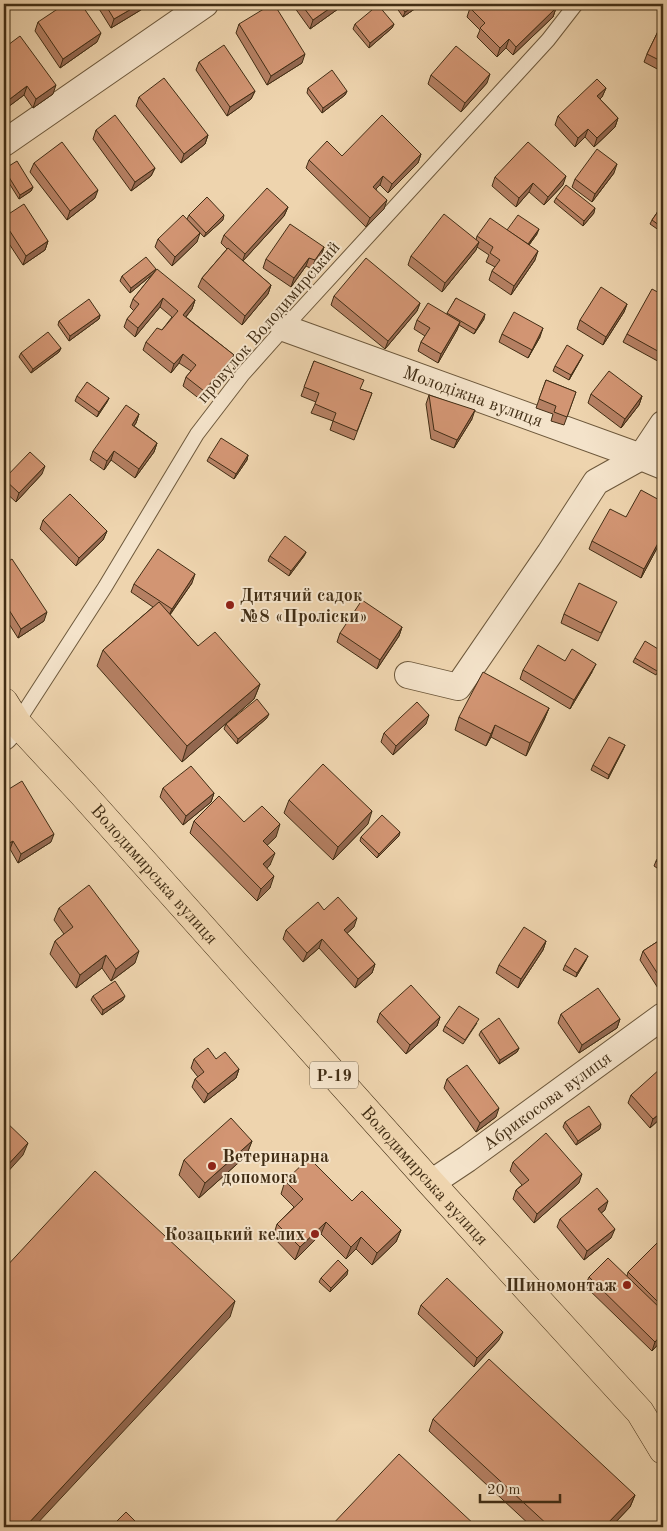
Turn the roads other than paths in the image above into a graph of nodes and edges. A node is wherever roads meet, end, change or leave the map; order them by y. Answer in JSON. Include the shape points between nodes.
{"nodes":[{"id":1,"x":205,"y":4,"type":"edge"},
{"id":2,"x":576,"y":4,"type":"edge"},
{"id":3,"x":4,"y":143,"type":"edge"},
{"id":4,"x":284,"y":328,"type":"junction"},
{"id":5,"x":663,"y":424,"type":"edge"},
{"id":6,"x":652,"y":461,"type":"edge"},
{"id":7,"x":408,"y":675,"type":"dead end"},
{"id":8,"x":8,"y":721,"type":"edge"},
{"id":9,"x":663,"y":1016,"type":"edge"},
{"id":10,"x":431,"y":1183,"type":"junction"},
{"id":11,"x":663,"y":1450,"type":"edge"}],
"edges":[{"from":1,"to":3,"type":"street"},
{"from":2,"to":4,"type":"lane","name":"провулок Володимирський","via":[[548,40]]},
{"from":4,"to":6,"type":"street","name":"Молодіжна вулиця"},
{"from":4,"to":8,"type":"lane","name":"провулок Володимирський","via":[[243,374],[197,434],[104,587]]},
{"from":5,"to":6,"type":"street"},
{"from":6,"to":7,"type":"street","via":[[596,482],[458,687]]},
{"from":8,"to":10,"type":"main road","name":"Володимирська вулиця","number":"Р-19","via":[[82,793]]},
{"from":9,"to":10,"type":"street","name":"Абрикосова вулиця"},
{"from":10,"to":11,"type":"main road","name":"Володимирська вулиця","number":"Р-19","via":[[640,1412]]}]}
